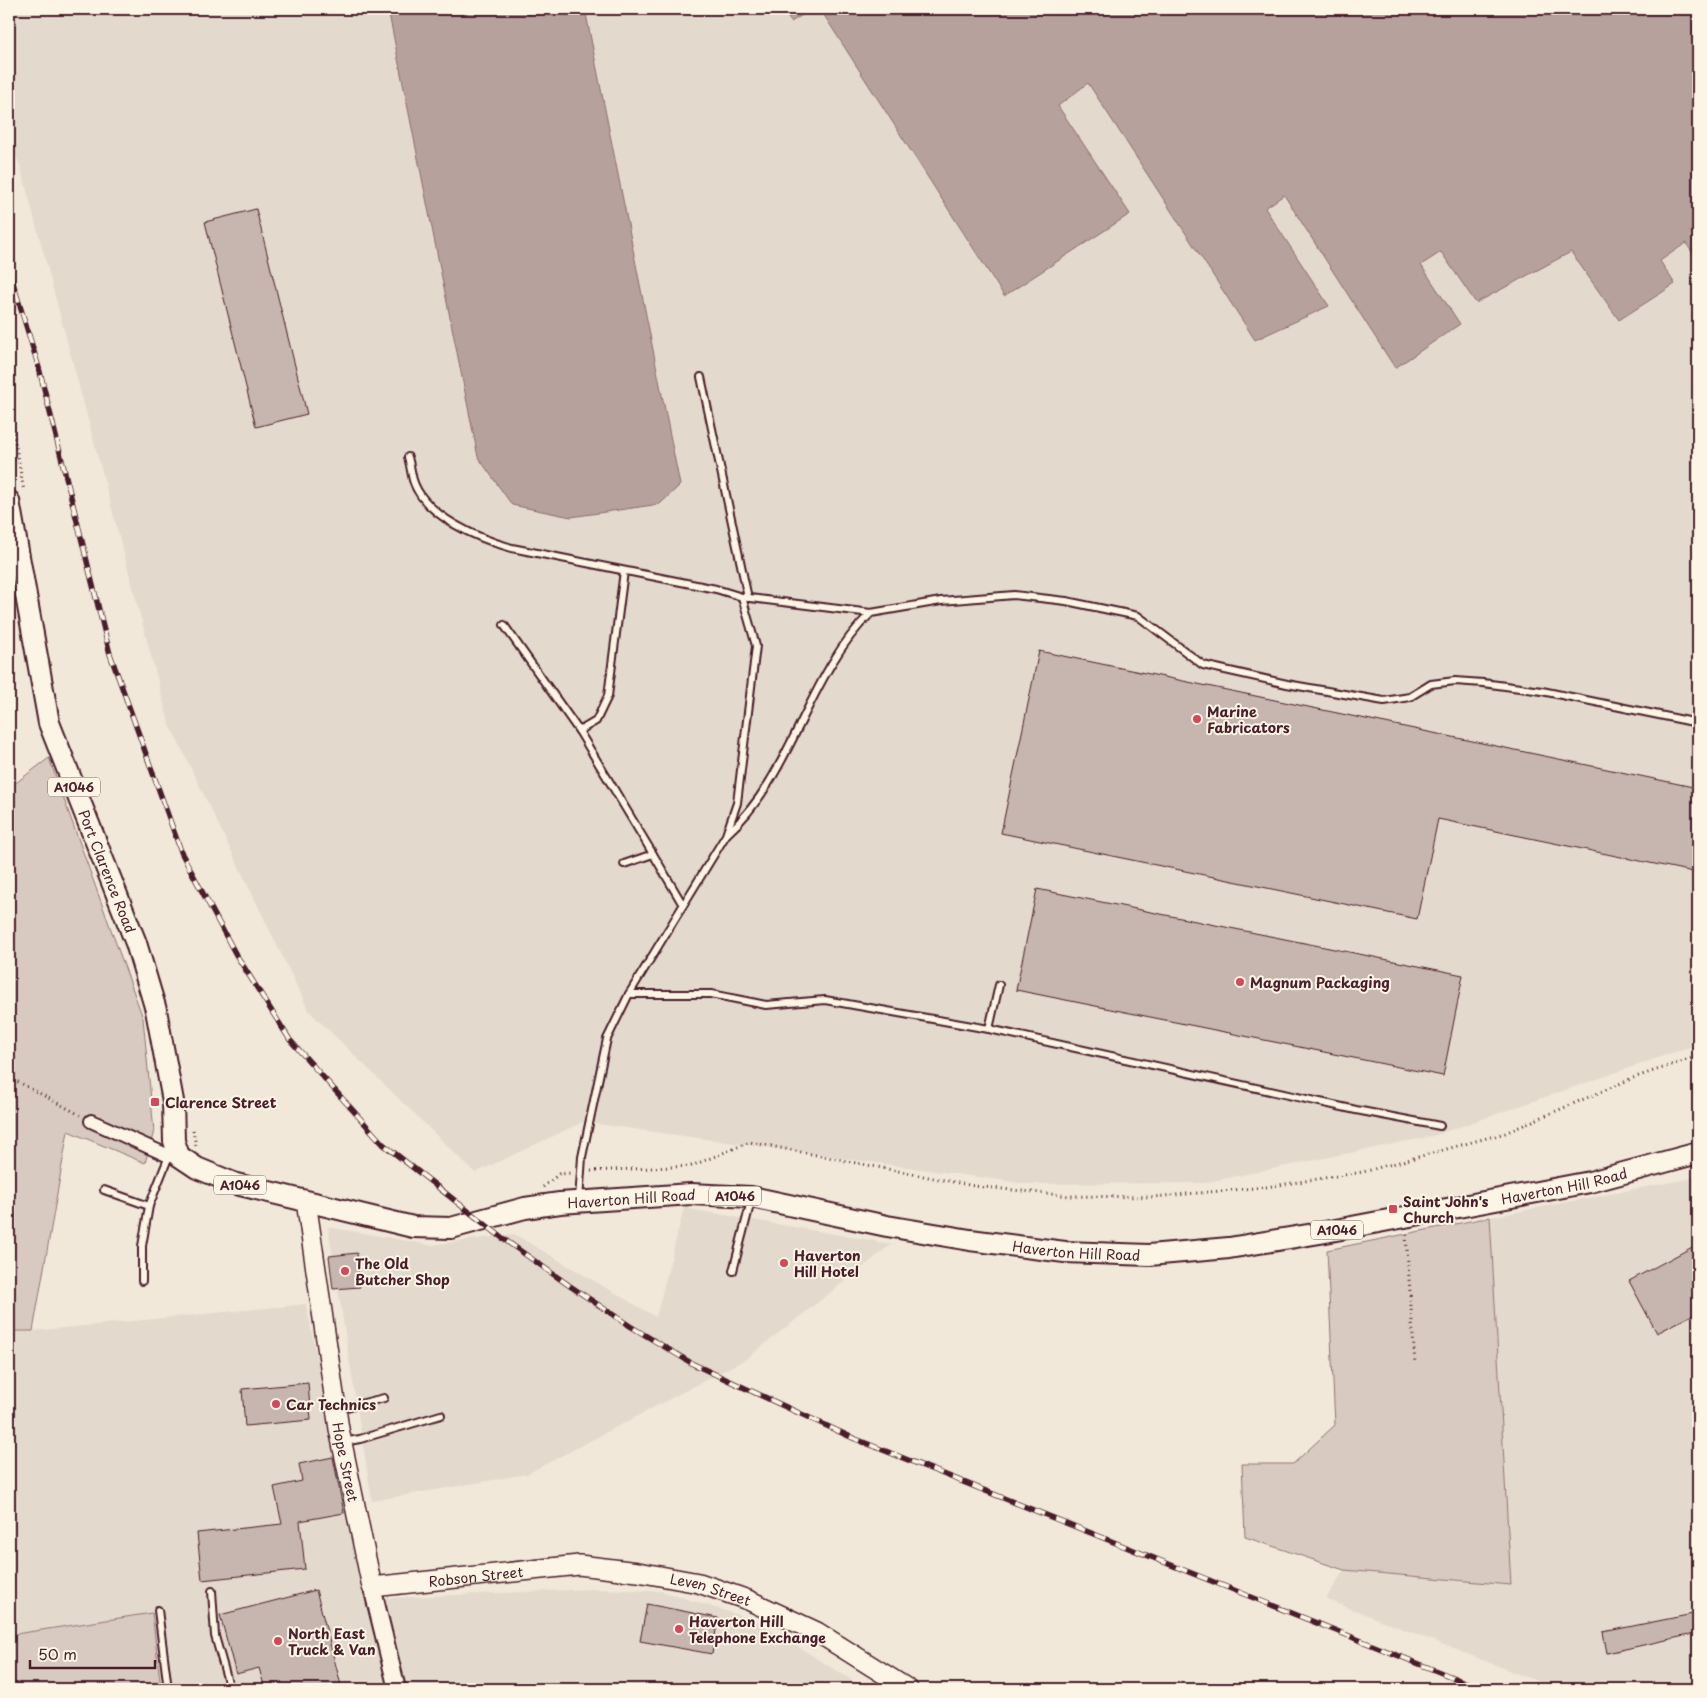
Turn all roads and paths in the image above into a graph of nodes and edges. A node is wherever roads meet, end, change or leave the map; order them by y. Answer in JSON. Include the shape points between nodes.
{"nodes":[{"id":1,"x":701,"y":377,"type":"dead end"},
{"id":2,"x":9,"y":408,"type":"edge"},
{"id":3,"x":408,"y":457,"type":"dead end"},
{"id":4,"x":17,"y":499,"type":"edge"},
{"id":5,"x":13,"y":550,"type":"edge"},
{"id":6,"x":624,"y":571,"type":"junction"},
{"id":7,"x":745,"y":598,"type":"junction"},
{"id":8,"x":871,"y":613,"type":"junction"},
{"id":9,"x":504,"y":625,"type":"dead end"},
{"id":10,"x":1698,"y":723,"type":"edge"},
{"id":11,"x":578,"y":731,"type":"junction"},
{"id":12,"x":726,"y":835,"type":"junction"},
{"id":13,"x":653,"y":854,"type":"junction"},
{"id":14,"x":624,"y":864,"type":"dead end"},
{"id":15,"x":683,"y":905,"type":"junction"},
{"id":16,"x":999,"y":985,"type":"dead end"},
{"id":17,"x":629,"y":994,"type":"junction"},
{"id":18,"x":989,"y":1029,"type":"junction"},
{"id":19,"x":1698,"y":1056,"type":"edge"},
{"id":20,"x":9,"y":1077,"type":"edge"},
{"id":21,"x":91,"y":1121,"type":"joint"},
{"id":22,"x":192,"y":1125,"type":"dead end"},
{"id":23,"x":1440,"y":1126,"type":"dead end"},
{"id":24,"x":1698,"y":1153,"type":"edge"},
{"id":25,"x":182,"y":1155,"type":"junction"},
{"id":26,"x":581,"y":1172,"type":"junction"},
{"id":27,"x":104,"y":1190,"type":"dead end"},
{"id":28,"x":539,"y":1190,"type":"dead end"},
{"id":29,"x":752,"y":1197,"type":"junction"},
{"id":30,"x":306,"y":1201,"type":"junction"},
{"id":31,"x":579,"y":1201,"type":"junction"},
{"id":32,"x":149,"y":1206,"type":"junction"},
{"id":33,"x":1404,"y":1217,"type":"junction"},
{"id":34,"x":734,"y":1271,"type":"dead end"},
{"id":35,"x":142,"y":1281,"type":"dead end"},
{"id":36,"x":1415,"y":1364,"type":"dead end"},
{"id":37,"x":384,"y":1398,"type":"dead end"},
{"id":38,"x":336,"y":1410,"type":"junction"},
{"id":39,"x":440,"y":1415,"type":"dead end"},
{"id":40,"x":342,"y":1442,"type":"junction"},
{"id":41,"x":579,"y":1565,"type":"joint"},
{"id":42,"x":372,"y":1587,"type":"junction"},
{"id":43,"x":212,"y":1591,"type":"dead end"},
{"id":44,"x":158,"y":1610,"type":"dead end"},
{"id":45,"x":168,"y":1689,"type":"edge"},
{"id":46,"x":230,"y":1689,"type":"edge"},
{"id":47,"x":397,"y":1689,"type":"edge"},
{"id":48,"x":908,"y":1689,"type":"edge"}],
"edges":[{"from":1,"to":7,"type":"lane"},
{"from":2,"to":4,"type":"path"},
{"from":3,"to":6,"type":"lane","via":[[413,482],[431,507],[465,532],[512,548]]},
{"from":4,"to":5,"type":"main road","name":"Port Clarence Road","number":"A1046"},
{"from":5,"to":25,"type":"main road","name":"Port Clarence Road","number":"A1046","via":[[49,724],[136,944],[156,1010],[173,1101],[174,1141]]},
{"from":6,"to":7,"type":"lane"},
{"from":6,"to":11,"type":"lane","via":[[608,696],[596,721]]},
{"from":7,"to":8,"type":"lane"},
{"from":7,"to":12,"type":"lane","via":[[756,646],[737,803]]},
{"from":8,"to":10,"type":"lane","via":[[941,601],[1014,595],[1066,601],[1138,616],[1203,665],[1287,684],[1384,701],[1410,697],[1431,684],[1455,680],[1542,691]]},
{"from":8,"to":12,"type":"lane","via":[[859,624],[826,672],[793,739],[743,820]]},
{"from":9,"to":11,"type":"lane"},
{"from":11,"to":13,"type":"lane"},
{"from":12,"to":15,"type":"lane"},
{"from":13,"to":14,"type":"lane"},
{"from":13,"to":15,"type":"lane"},
{"from":15,"to":17,"type":"lane"},
{"from":16,"to":18,"type":"lane"},
{"from":17,"to":18,"type":"lane","via":[[712,994],[766,1005],[825,1000]]},
{"from":17,"to":26,"type":"lane","via":[[607,1039]]},
{"from":18,"to":23,"type":"lane"},
{"from":19,"to":26,"type":"path","via":[[1633,1078],[1505,1133],[1363,1172],[1266,1187],[1153,1197],[1070,1196],[974,1186],[750,1142],[691,1166]]},
{"from":20,"to":21,"type":"path"},
{"from":21,"to":25,"type":"street"},
{"from":22,"to":25,"type":"path"},
{"from":24,"to":33,"type":"main road","name":"Haverton Hill Road","number":"A1046","via":[[1590,1182]]},
{"from":25,"to":30,"type":"main road","number":"A1046","via":[[196,1168],[236,1184]]},
{"from":25,"to":32,"type":"lane"},
{"from":26,"to":28,"type":"path","via":[[559,1174]]},
{"from":26,"to":31,"type":"lane"},
{"from":27,"to":32,"type":"lane"},
{"from":29,"to":31,"type":"main road","name":"Haverton Hill Road","number":"A1046","via":[[691,1194]]},
{"from":29,"to":33,"type":"main road","name":"Haverton Hill Road","number":"A1046","via":[[970,1240],[1065,1252],[1150,1255],[1228,1248]]},
{"from":29,"to":34,"type":"lane"},
{"from":30,"to":31,"type":"main road","name":"Haverton Hill Road","number":"A1046","via":[[413,1227],[451,1228],[525,1208]]},
{"from":30,"to":38,"type":"main road","name":"Hope Street"},
{"from":32,"to":35,"type":"lane","via":[[142,1246]]},
{"from":33,"to":36,"type":"path"},
{"from":37,"to":38,"type":"lane"},
{"from":38,"to":40,"type":"main road","name":"Hope Street"},
{"from":39,"to":40,"type":"lane"},
{"from":40,"to":42,"type":"main road","name":"Hope Street"},
{"from":41,"to":42,"type":"main road","name":"Robson Street"},
{"from":41,"to":48,"type":"main road","name":"Leven Street","via":[[699,1583],[748,1600],[817,1632]]},
{"from":42,"to":47,"type":"street","name":"Hope Street"},
{"from":43,"to":46,"type":"lane","via":[[215,1636]]},
{"from":44,"to":45,"type":"lane"}]}
